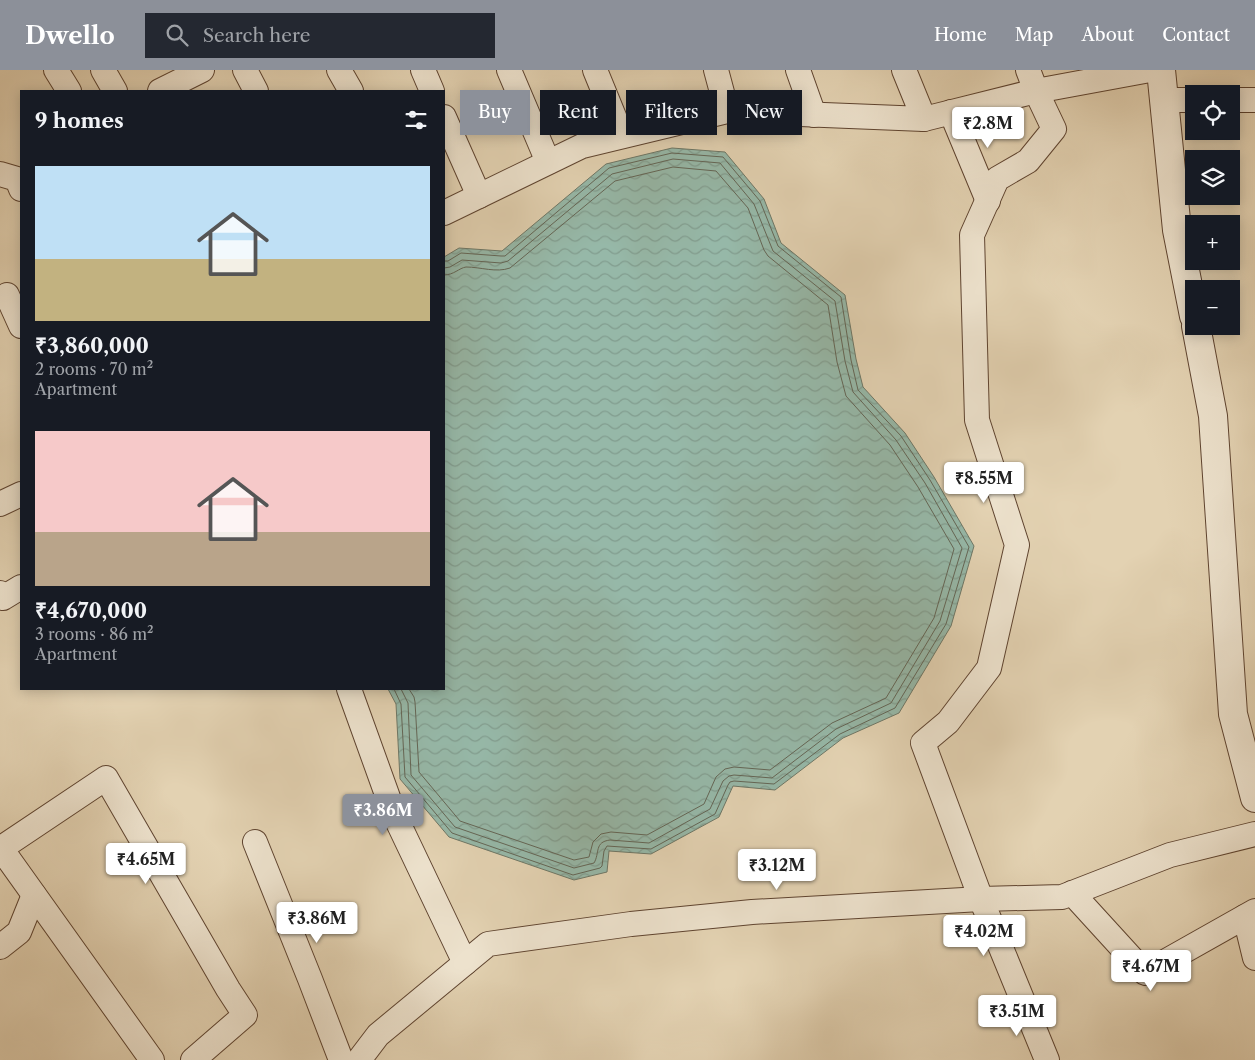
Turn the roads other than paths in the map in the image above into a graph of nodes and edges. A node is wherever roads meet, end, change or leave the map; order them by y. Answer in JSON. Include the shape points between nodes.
{"nodes":[{"id":1,"x":56,"y":70,"type":"edge"},
{"id":2,"x":103,"y":70,"type":"edge"},
{"id":3,"x":202,"y":70,"type":"edge"},
{"id":4,"x":245,"y":70,"type":"edge"},
{"id":5,"x":340,"y":70,"type":"edge"},
{"id":6,"x":423,"y":70,"type":"edge"},
{"id":7,"x":509,"y":70,"type":"edge"},
{"id":8,"x":594,"y":70,"type":"edge"},
{"id":9,"x":716,"y":70,"type":"edge"},
{"id":10,"x":798,"y":70,"type":"edge"},
{"id":11,"x":904,"y":70,"type":"edge"},
{"id":12,"x":1150,"y":70,"type":"edge"},
{"id":13,"x":1161,"y":70,"type":"edge"},
{"id":14,"x":1032,"y":80,"type":"edge"},
{"id":15,"x":68,"y":90,"type":"edge"},
{"id":16,"x":114,"y":90,"type":"edge"},
{"id":17,"x":162,"y":90,"type":"edge"},
{"id":18,"x":255,"y":90,"type":"edge"},
{"id":19,"x":350,"y":90,"type":"edge"},
{"id":20,"x":432,"y":90,"type":"edge"},
{"id":21,"x":1164,"y":100,"type":"junction"},
{"id":22,"x":1185,"y":100,"type":"edge"},
{"id":23,"x":1240,"y":100,"type":"edge"},
{"id":24,"x":1255,"y":100,"type":"edge"},
{"id":25,"x":727,"y":111,"type":"joint"},
{"id":26,"x":951,"y":112,"type":"junction"},
{"id":27,"x":802,"y":114,"type":"edge"},
{"id":28,"x":814,"y":114,"type":"junction"},
{"id":29,"x":924,"y":119,"type":"junction"},
{"id":30,"x":445,"y":120,"type":"edge"},
{"id":31,"x":622,"y":136,"type":"junction"},
{"id":32,"x":548,"y":162,"type":"junction"},
{"id":33,"x":479,"y":196,"type":"junction"},
{"id":34,"x":988,"y":201,"type":"junction"},
{"id":35,"x":445,"y":213,"type":"edge"},
{"id":36,"x":1187,"y":280,"type":"edge"},
{"id":37,"x":9,"y":294,"type":"edge"},
{"id":38,"x":20,"y":323,"type":"edge"},
{"id":39,"x":1198,"y":335,"type":"edge"},
{"id":40,"x":20,"y":494,"type":"edge"},
{"id":41,"x":0,"y":504,"type":"edge"},
{"id":42,"x":20,"y":588,"type":"edge"},
{"id":43,"x":0,"y":593,"type":"edge"},
{"id":44,"x":349,"y":690,"type":"edge"},
{"id":45,"x":1255,"y":798,"type":"edge"},
{"id":46,"x":1255,"y":834,"type":"edge"},
{"id":47,"x":255,"y":842,"type":"dead end"},
{"id":48,"x":0,"y":848,"type":"edge"},
{"id":49,"x":1072,"y":893,"type":"junction"},
{"id":50,"x":34,"y":894,"type":"junction"},
{"id":51,"x":981,"y":899,"type":"junction"},
{"id":52,"x":1250,"y":914,"type":"edge"},
{"id":53,"x":0,"y":947,"type":"edge"},
{"id":54,"x":1255,"y":958,"type":"edge"},
{"id":55,"x":465,"y":963,"type":"junction"},
{"id":56,"x":196,"y":1059,"type":"edge"},
{"id":57,"x":152,"y":1060,"type":"edge"},
{"id":58,"x":340,"y":1060,"type":"edge"},
{"id":59,"x":359,"y":1060,"type":"edge"},
{"id":60,"x":1047,"y":1060,"type":"edge"}],
"edges":[{"from":1,"to":15,"type":"street"},
{"from":2,"to":16,"type":"street"},
{"from":3,"to":17,"type":"street"},
{"from":4,"to":18,"type":"street"},
{"from":5,"to":19,"type":"street"},
{"from":6,"to":20,"type":"street"},
{"from":7,"to":32,"type":"street"},
{"from":8,"to":31,"type":"street"},
{"from":9,"to":25,"type":"street"},
{"from":10,"to":28,"type":"street"},
{"from":11,"to":29,"type":"street"},
{"from":12,"to":14,"type":"street"},
{"from":13,"to":21,"type":"street"},
{"from":14,"to":26,"type":"street"},
{"from":14,"to":34,"type":"street","via":[[1054,129],[1028,161],[997,179]]},
{"from":21,"to":22,"type":"street"},
{"from":21,"to":36,"type":"street","via":[[1177,230]]},
{"from":23,"to":24,"type":"street"},
{"from":25,"to":31,"type":"street"},
{"from":26,"to":29,"type":"street"},
{"from":26,"to":34,"type":"street"},
{"from":27,"to":28,"type":"street"},
{"from":28,"to":29,"type":"street"},
{"from":30,"to":33,"type":"street"},
{"from":31,"to":32,"type":"street","via":[[582,146]]},
{"from":32,"to":33,"type":"street"},
{"from":33,"to":35,"type":"street"},
{"from":34,"to":51,"type":"street","via":[[972,235],[977,420],[1017,545],[989,668],[948,722],[923,742]]},
{"from":37,"to":38,"type":"street"},
{"from":39,"to":45,"type":"street","via":[[1213,416],[1233,714]]},
{"from":40,"to":41,"type":"street"},
{"from":42,"to":43,"type":"street","via":[[3,598]]},
{"from":44,"to":55,"type":"street","via":[[394,814]]},
{"from":46,"to":49,"type":"street","via":[[1170,855]]},
{"from":47,"to":58,"type":"street"},
{"from":48,"to":50,"type":"street"},
{"from":48,"to":56,"type":"street","via":[[106,778],[245,1015]]},
{"from":49,"to":51,"type":"street","via":[[1062,897]]},
{"from":49,"to":52,"type":"street","via":[[1146,973]]},
{"from":50,"to":53,"type":"street","via":[[19,932]]},
{"from":50,"to":57,"type":"street"},
{"from":51,"to":55,"type":"street","via":[[752,912],[631,924],[488,944]]},
{"from":51,"to":60,"type":"street"},
{"from":52,"to":54,"type":"street"},
{"from":55,"to":59,"type":"street","via":[[378,1035]]}]}
